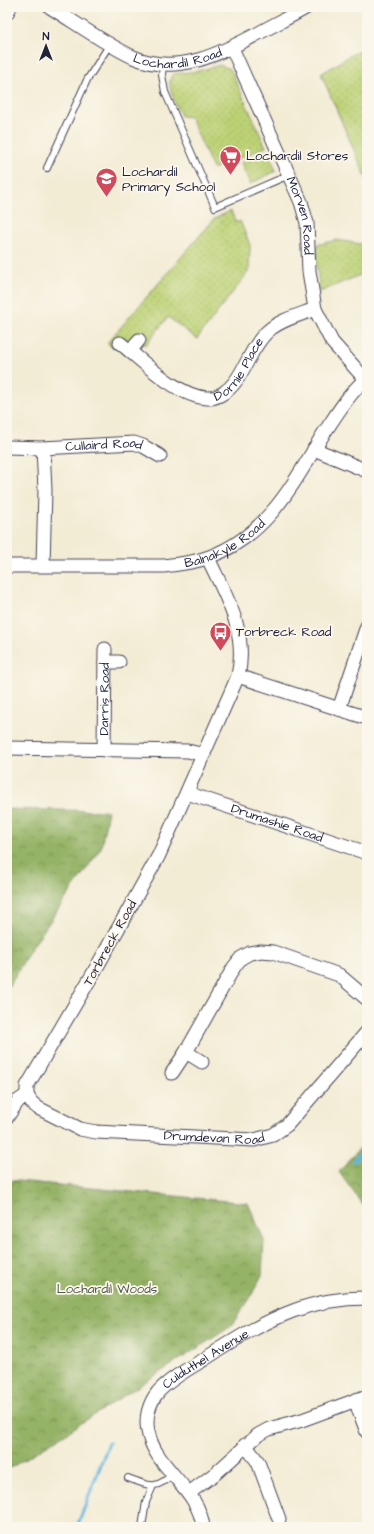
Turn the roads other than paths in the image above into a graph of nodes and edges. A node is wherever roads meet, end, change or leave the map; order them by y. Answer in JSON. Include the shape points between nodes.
{"nodes":[{"id":1,"x":10,"y":7,"type":"edge"},
{"id":2,"x":50,"y":7,"type":"edge"},
{"id":3,"x":307,"y":7,"type":"edge"},
{"id":4,"x":7,"y":13,"type":"edge"},
{"id":5,"x":110,"y":44,"type":"junction"},
{"id":6,"x":232,"y":48,"type":"junction"},
{"id":7,"x":163,"y":64,"type":"junction"},
{"id":8,"x":47,"y":168,"type":"dead end"},
{"id":9,"x":289,"y":175,"type":"junction"},
{"id":10,"x":315,"y":309,"type":"junction"},
{"id":11,"x":139,"y":340,"type":"dead end"},
{"id":12,"x":366,"y":378,"type":"edge"},
{"id":13,"x":7,"y":447,"type":"edge"},
{"id":14,"x":43,"y":448,"type":"junction"},
{"id":15,"x":314,"y":449,"type":"junction"},
{"id":16,"x":160,"y":456,"type":"dead end"},
{"id":17,"x":367,"y":471,"type":"edge"},
{"id":18,"x":208,"y":558,"type":"junction"},
{"id":19,"x":7,"y":566,"type":"edge"},
{"id":20,"x":43,"y":566,"type":"junction"},
{"id":21,"x":367,"y":626,"type":"edge"},
{"id":22,"x":119,"y":662,"type":"dead end"},
{"id":23,"x":238,"y":676,"type":"junction"},
{"id":24,"x":339,"y":709,"type":"junction"},
{"id":25,"x":367,"y":718,"type":"edge"},
{"id":26,"x":7,"y":748,"type":"edge"},
{"id":27,"x":104,"y":750,"type":"junction"},
{"id":28,"x":204,"y":755,"type":"junction"},
{"id":29,"x":187,"y":793,"type":"junction"},
{"id":30,"x":367,"y":852,"type":"edge"},
{"id":31,"x":367,"y":998,"type":"edge"},
{"id":32,"x":367,"y":1032,"type":"edge"},
{"id":33,"x":186,"y":1052,"type":"junction"},
{"id":34,"x":202,"y":1062,"type":"dead end"},
{"id":35,"x":172,"y":1073,"type":"dead end"},
{"id":36,"x":27,"y":1095,"type":"junction"},
{"id":37,"x":7,"y":1117,"type":"edge"},
{"id":38,"x":367,"y":1298,"type":"edge"},
{"id":39,"x":361,"y":1398,"type":"edge"},
{"id":40,"x":367,"y":1432,"type":"edge"},
{"id":41,"x":245,"y":1445,"type":"junction"},
{"id":42,"x":173,"y":1474,"type":"junction"},
{"id":43,"x":128,"y":1478,"type":"dead end"},
{"id":44,"x":153,"y":1486,"type":"junction"},
{"id":45,"x":189,"y":1493,"type":"junction"},
{"id":46,"x":280,"y":1519,"type":"dead end"},
{"id":47,"x":142,"y":1527,"type":"edge"},
{"id":48,"x":203,"y":1527,"type":"edge"}],
"edges":[{"from":1,"to":4,"type":"street"},
{"from":2,"to":5,"type":"street","name":"Lochardil Road"},
{"from":3,"to":6,"type":"street","name":"Lochardil Road"},
{"from":5,"to":7,"type":"street","name":"Lochardil Road","via":[[134,57]]},
{"from":5,"to":8,"type":"lane","via":[[87,80]]},
{"from":6,"to":7,"type":"street","name":"Lochardil Road","via":[[189,63]]},
{"from":6,"to":9,"type":"street","name":"Morven Road"},
{"from":7,"to":9,"type":"lane","via":[[165,92],[215,207]]},
{"from":9,"to":10,"type":"street","name":"Morven Road","via":[[307,222],[308,272]]},
{"from":10,"to":11,"type":"street","name":"Dornie Place","via":[[268,330],[231,387],[214,398],[184,392],[125,347]]},
{"from":10,"to":12,"type":"street","name":"Morven Road","via":[[332,342]]},
{"from":12,"to":15,"type":"street","name":"Balnakyle Road","via":[[337,413]]},
{"from":13,"to":14,"type":"street","name":"Cullaird Road"},
{"from":14,"to":16,"type":"street","name":"Cullaird Road","via":[[134,443]]},
{"from":14,"to":20,"type":"street"},
{"from":15,"to":17,"type":"street"},
{"from":15,"to":18,"type":"street","name":"Balnakyle Road","via":[[282,501],[261,525],[232,546]]},
{"from":18,"to":20,"type":"street","name":"Balnakyle Road","via":[[164,566]]},
{"from":18,"to":23,"type":"street","name":"Torbreck Road","via":[[235,618],[241,650]]},
{"from":19,"to":20,"type":"street","name":"Balnakyle Road"},
{"from":21,"to":24,"type":"street"},
{"from":22,"to":27,"type":"street","name":"Darris Road","via":[[105,655]]},
{"from":23,"to":24,"type":"street"},
{"from":23,"to":28,"type":"street","name":"Torbreck Road"},
{"from":24,"to":25,"type":"street"},
{"from":26,"to":27,"type":"street","name":"Darris Road"},
{"from":27,"to":28,"type":"street","name":"Darris Road","via":[[188,751]]},
{"from":28,"to":29,"type":"street","name":"Torbreck Road"},
{"from":29,"to":30,"type":"street","name":"Drumashie Road"},
{"from":29,"to":36,"type":"street","name":"Torbreck Road","via":[[159,855],[32,1076],[27,1086]]},
{"from":31,"to":33,"type":"street","via":[[332,971],[273,952],[250,953],[240,958]]},
{"from":32,"to":36,"type":"street","name":"Drumdevan Road","via":[[287,1125],[273,1134],[254,1140],[80,1129],[38,1108]]},
{"from":33,"to":34,"type":"street"},
{"from":33,"to":35,"type":"street"},
{"from":36,"to":37,"type":"street","via":[[18,1101]]},
{"from":38,"to":42,"type":"street","name":"Culduthel Avenue","via":[[314,1304],[273,1319],[237,1338],[158,1392],[151,1403],[147,1420],[148,1433],[152,1445]]},
{"from":39,"to":40,"type":"street"},
{"from":39,"to":41,"type":"street","via":[[302,1420],[269,1428]]},
{"from":41,"to":45,"type":"street"},
{"from":41,"to":46,"type":"street","via":[[258,1462]]},
{"from":42,"to":44,"type":"lane","via":[[160,1485]]},
{"from":42,"to":45,"type":"street","name":"Culduthel Avenue"},
{"from":43,"to":44,"type":"lane"},
{"from":44,"to":47,"type":"lane","via":[[146,1502]]},
{"from":45,"to":48,"type":"street","name":"Culduthel Avenue","via":[[199,1510]]}]}
